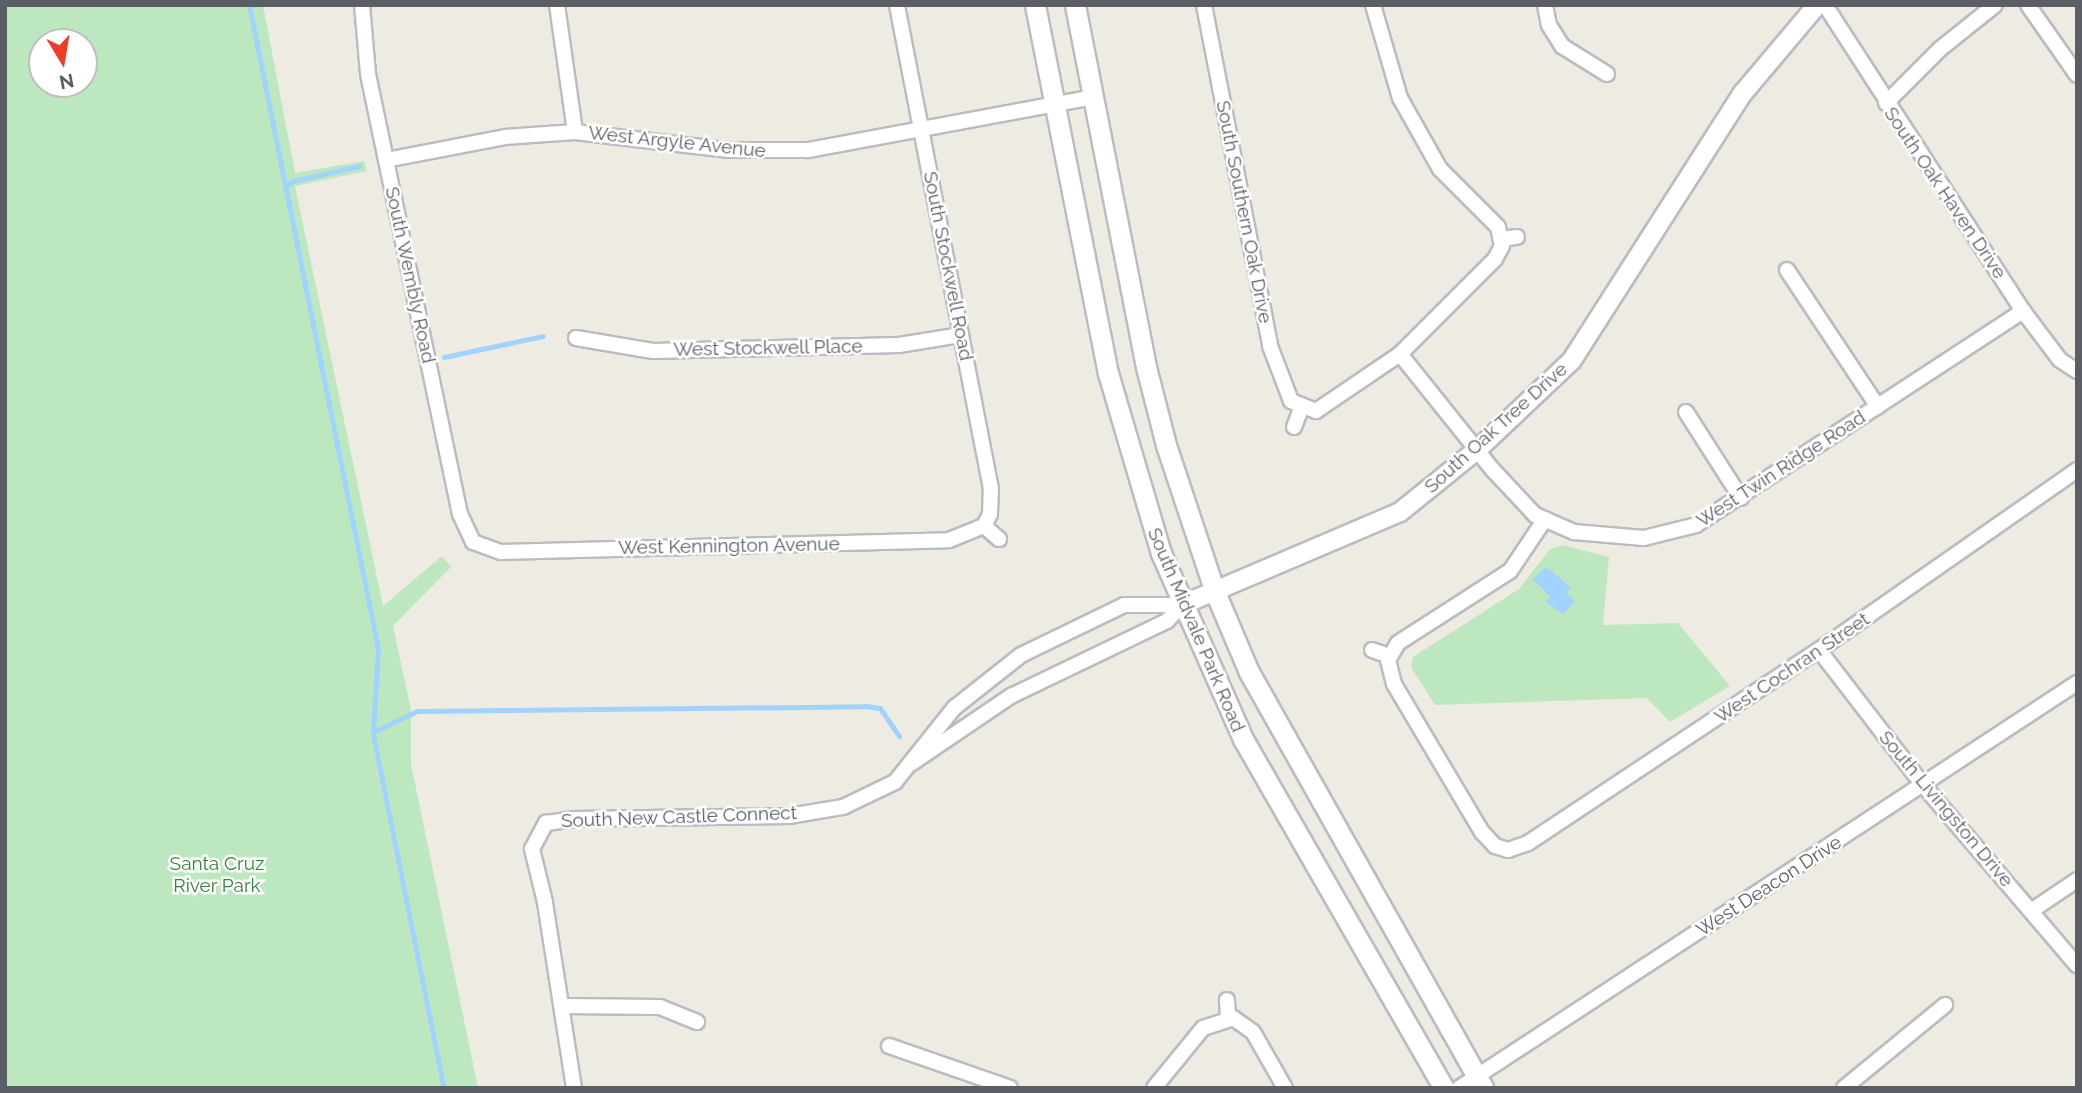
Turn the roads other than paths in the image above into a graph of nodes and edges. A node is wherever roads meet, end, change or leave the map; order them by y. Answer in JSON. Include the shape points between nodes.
{"nodes":[{"id":1,"x":362,"y":5,"type":"edge"},
{"id":2,"x":556,"y":5,"type":"edge"},
{"id":3,"x":897,"y":5,"type":"edge"},
{"id":4,"x":1035,"y":5,"type":"edge"},
{"id":5,"x":1075,"y":5,"type":"edge"},
{"id":6,"x":1204,"y":5,"type":"edge"},
{"id":7,"x":1373,"y":5,"type":"edge"},
{"id":8,"x":1545,"y":5,"type":"edge"},
{"id":9,"x":1817,"y":5,"type":"edge"},
{"id":10,"x":1825,"y":5,"type":"edge"},
{"id":11,"x":1995,"y":5,"type":"edge"},
{"id":12,"x":2028,"y":5,"type":"edge"},
{"id":13,"x":1607,"y":74,"type":"dead end"},
{"id":14,"x":2077,"y":75,"type":"edge"},
{"id":15,"x":1093,"y":97,"type":"junction"},
{"id":16,"x":1885,"y":103,"type":"junction"},
{"id":17,"x":1055,"y":105,"type":"junction"},
{"id":18,"x":922,"y":131,"type":"junction"},
{"id":19,"x":575,"y":132,"type":"junction"},
{"id":20,"x":386,"y":160,"type":"junction"},
{"id":21,"x":1787,"y":270,"type":"dead end"},
{"id":22,"x":2024,"y":311,"type":"junction"},
{"id":23,"x":961,"y":335,"type":"junction"},
{"id":24,"x":576,"y":338,"type":"dead end"},
{"id":25,"x":1400,"y":354,"type":"junction"},
{"id":26,"x":2077,"y":371,"type":"edge"},
{"id":27,"x":1878,"y":407,"type":"junction"},
{"id":28,"x":1302,"y":409,"type":"junction"},
{"id":29,"x":1686,"y":412,"type":"dead end"},
{"id":30,"x":1294,"y":427,"type":"dead end"},
{"id":31,"x":1478,"y":449,"type":"junction"},
{"id":32,"x":2077,"y":470,"type":"edge"},
{"id":33,"x":1741,"y":498,"type":"junction"},
{"id":34,"x":1545,"y":519,"type":"junction"},
{"id":35,"x":984,"y":526,"type":"junction"},
{"id":36,"x":999,"y":538,"type":"dead end"},
{"id":37,"x":473,"y":542,"type":"joint"},
{"id":38,"x":1214,"y":592,"type":"junction"},
{"id":39,"x":1182,"y":605,"type":"junction"},
{"id":40,"x":1372,"y":650,"type":"dead end"},
{"id":41,"x":1819,"y":650,"type":"junction"},
{"id":42,"x":1389,"y":658,"type":"junction"},
{"id":43,"x":2077,"y":683,"type":"edge"},
{"id":44,"x":905,"y":768,"type":"junction"},
{"id":45,"x":1923,"y":785,"type":"junction"},
{"id":46,"x":2077,"y":880,"type":"edge"},
{"id":47,"x":2031,"y":911,"type":"junction"},
{"id":48,"x":2077,"y":965,"type":"edge"},
{"id":49,"x":1227,"y":1000,"type":"dead end"},
{"id":50,"x":1945,"y":1005,"type":"dead end"},
{"id":51,"x":563,"y":1006,"type":"junction"},
{"id":52,"x":1228,"y":1018,"type":"junction"},
{"id":53,"x":696,"y":1021,"type":"dead end"},
{"id":54,"x":889,"y":1046,"type":"dead end"},
{"id":55,"x":1480,"y":1082,"type":"edge"},
{"id":56,"x":1846,"y":1087,"type":"edge"},
{"id":57,"x":574,"y":1088,"type":"edge"},
{"id":58,"x":1010,"y":1088,"type":"edge"},
{"id":59,"x":1154,"y":1088,"type":"edge"},
{"id":60,"x":1284,"y":1088,"type":"edge"},
{"id":61,"x":1444,"y":1088,"type":"edge"},
{"id":62,"x":1459,"y":1088,"type":"edge"}],
"edges":[{"from":1,"to":20,"type":"street","name":"South Wembly Road","via":[[365,54]]},
{"from":2,"to":19,"type":"street"},
{"from":3,"to":18,"type":"street","name":"South Stockwell Road"},
{"from":4,"to":17,"type":"main road","name":"South Midvale Park Road"},
{"from":5,"to":15,"type":"main road","name":"South Midvale Park Road"},
{"from":6,"to":28,"type":"street","name":"South Southern Oak Drive","via":[[1270,346],[1284,390]]},
{"from":7,"to":25,"type":"street","via":[[1400,98],[1440,169],[1509,238],[1495,260]]},
{"from":8,"to":13,"type":"street","via":[[1549,25],[1562,46]]},
{"from":9,"to":31,"type":"street","name":"South Oak Tree Drive","via":[[1743,93],[1572,360]]},
{"from":10,"to":16,"type":"street","name":"South Oak Haven Drive"},
{"from":11,"to":16,"type":"street","via":[[1940,49]]},
{"from":12,"to":14,"type":"street"},
{"from":15,"to":17,"type":"street","name":"West Argyle Avenue"},
{"from":15,"to":38,"type":"main road","name":"South Midvale Park Road","via":[[1152,393]]},
{"from":16,"to":22,"type":"street","name":"South Oak Haven Drive"},
{"from":17,"to":18,"type":"street","name":"West Argyle Avenue"},
{"from":17,"to":39,"type":"main road","name":"South Midvale Park Road","via":[[1120,425],[1151,528]]},
{"from":18,"to":19,"type":"street","name":"West Argyle Avenue","via":[[785,152]]},
{"from":18,"to":23,"type":"street","name":"South Stockwell Road"},
{"from":19,"to":20,"type":"street","name":"West Argyle Avenue","via":[[493,139]]},
{"from":20,"to":37,"type":"street","name":"South Wembly Road","via":[[460,514]]},
{"from":21,"to":27,"type":"street"},
{"from":22,"to":26,"type":"street","name":"South Oak Haven Drive","via":[[2060,360]]},
{"from":22,"to":27,"type":"street","name":"West Twin Ridge Road"},
{"from":23,"to":24,"type":"street","name":"West Stockwell Place","via":[[891,345],[653,351]]},
{"from":23,"to":35,"type":"street","name":"South Stockwell Road","via":[[991,489],[990,514]]},
{"from":25,"to":28,"type":"street","via":[[1324,408]]},
{"from":25,"to":31,"type":"street","name":"West Twin Ridge Road"},
{"from":27,"to":33,"type":"street","name":"West Twin Ridge Road"},
{"from":28,"to":30,"type":"street"},
{"from":29,"to":33,"type":"street"},
{"from":31,"to":34,"type":"street","name":"West Twin Ridge Road","via":[[1535,515]]},
{"from":31,"to":38,"type":"street","name":"South Oak Tree Drive","via":[[1400,512]]},
{"from":32,"to":41,"type":"street","name":"West Cochran Street"},
{"from":33,"to":34,"type":"street","name":"West Twin Ridge Road","via":[[1696,525],[1644,538],[1574,532]]},
{"from":34,"to":42,"type":"street","via":[[1510,571],[1398,643]]},
{"from":35,"to":36,"type":"street"},
{"from":35,"to":37,"type":"street","name":"West Kennington Avenue","via":[[949,540],[501,552]]},
{"from":38,"to":39,"type":"street","name":"South Oak Tree Drive"},
{"from":38,"to":55,"type":"main road","name":"South Midvale Park Road","via":[[1249,672]]},
{"from":39,"to":44,"type":"street","name":"South New Castle Connect","via":[[1167,621],[1012,696]]},
{"from":39,"to":44,"type":"street","name":"South New Castle Connect","via":[[1124,605],[1021,655],[954,708]]},
{"from":39,"to":61,"type":"main road","name":"South Midvale Park Road","via":[[1243,739]]},
{"from":40,"to":42,"type":"street"},
{"from":41,"to":42,"type":"street","name":"West Cochran Street","via":[[1528,843],[1498,854],[1394,684]]},
{"from":41,"to":45,"type":"street","name":"South Livingston Drive"},
{"from":43,"to":45,"type":"street","name":"West Deacon Drive"},
{"from":44,"to":51,"type":"street","name":"South New Castle Connect","via":[[895,782],[843,807],[789,816],[575,818],[534,828],[532,849]]},
{"from":45,"to":47,"type":"street","name":"South Livingston Drive"},
{"from":45,"to":55,"type":"street","name":"West Deacon Drive"},
{"from":46,"to":47,"type":"street"},
{"from":47,"to":48,"type":"street","name":"South Livingston Drive"},
{"from":49,"to":52,"type":"street"},
{"from":50,"to":56,"type":"street"},
{"from":51,"to":53,"type":"street","via":[[660,1007]]},
{"from":51,"to":57,"type":"street","name":"South New Castle Connect"},
{"from":52,"to":59,"type":"street","via":[[1203,1028]]},
{"from":52,"to":60,"type":"street","via":[[1245,1023],[1253,1032]]},
{"from":54,"to":58,"type":"street"},
{"from":55,"to":62,"type":"street","name":"West Deacon Drive"}]}
